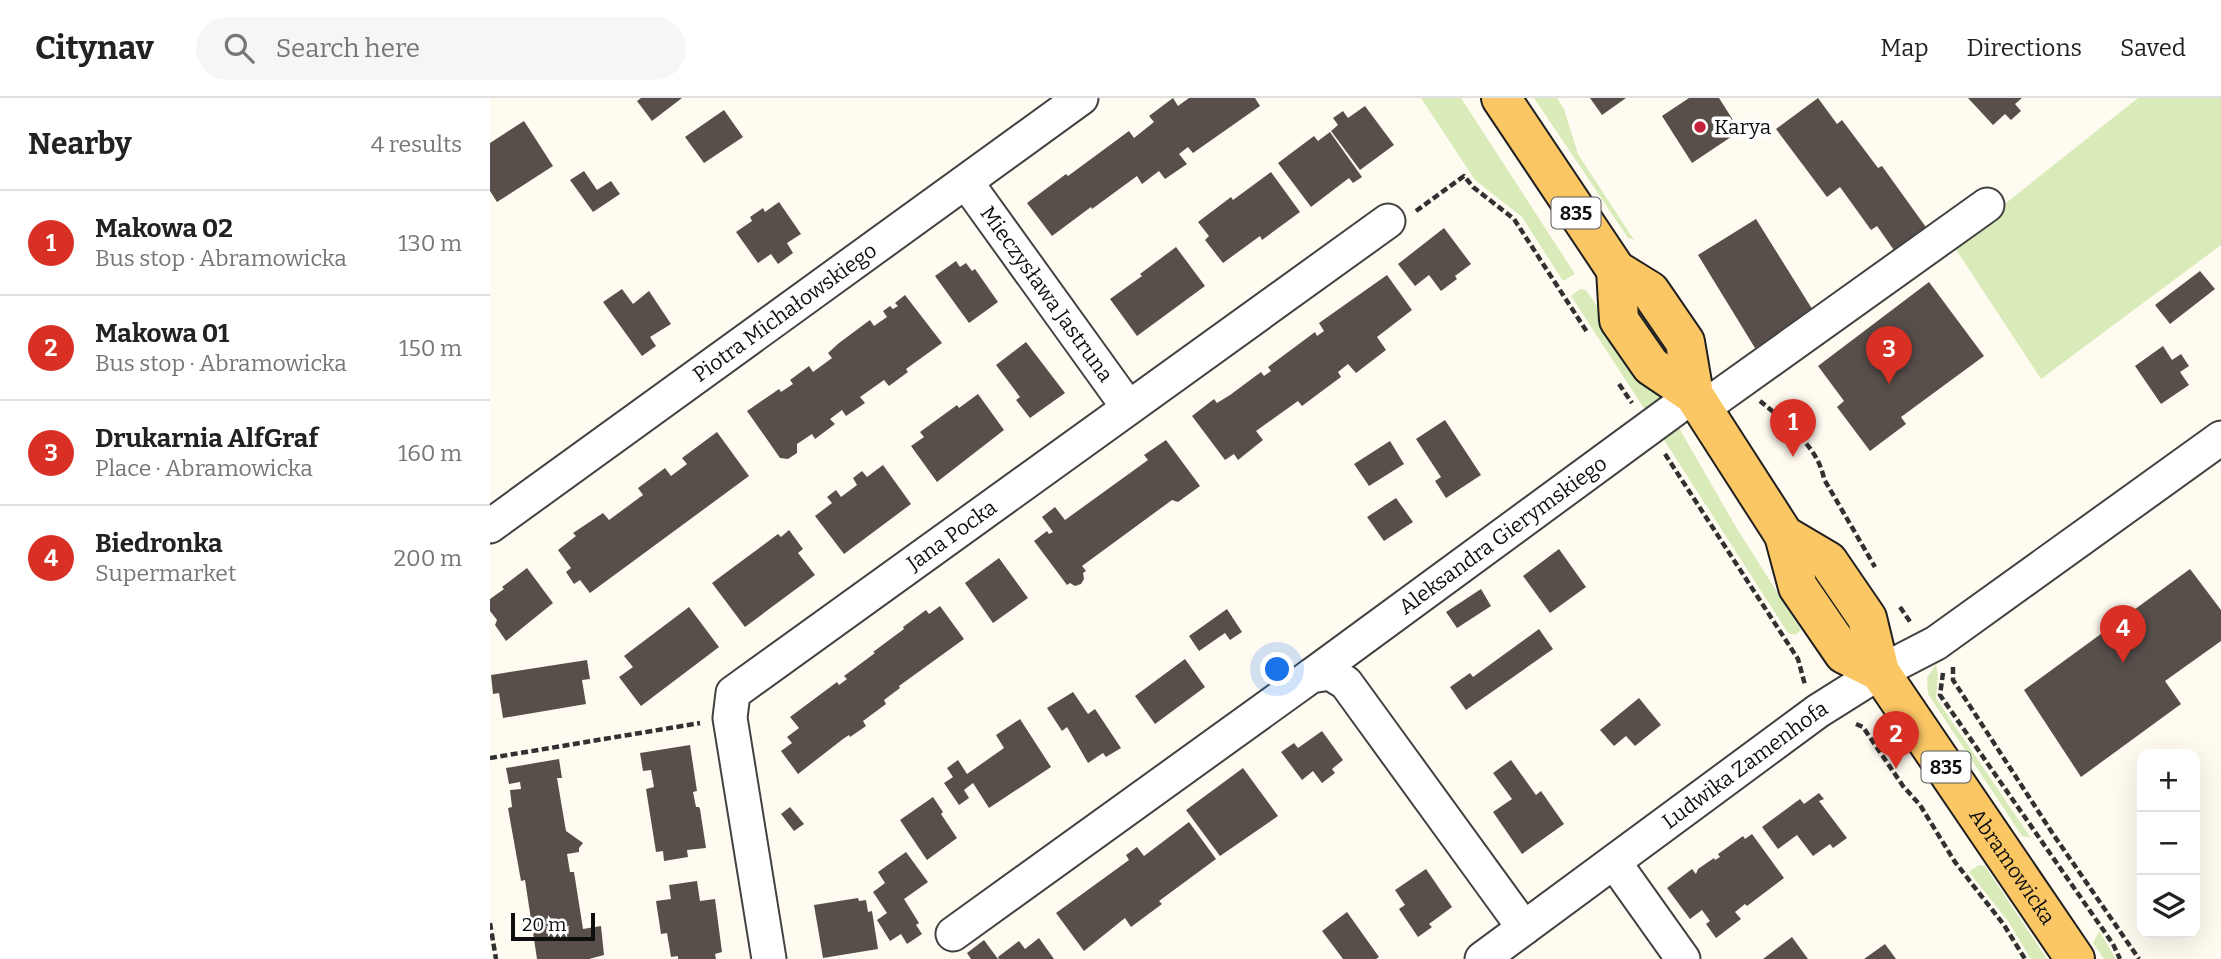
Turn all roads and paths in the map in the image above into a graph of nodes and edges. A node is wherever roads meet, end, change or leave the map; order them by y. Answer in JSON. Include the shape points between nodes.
{"nodes":[{"id":1,"x":1081,"y":98,"type":"edge"},
{"id":2,"x":1501,"y":98,"type":"edge"},
{"id":3,"x":966,"y":182,"type":"junction"},
{"id":4,"x":1987,"y":205,"type":"dead end"},
{"id":5,"x":1388,"y":220,"type":"dead end"},
{"id":6,"x":1698,"y":402,"type":"junction"},
{"id":7,"x":1128,"y":407,"type":"junction"},
{"id":8,"x":2221,"y":438,"type":"edge"},
{"id":9,"x":490,"y":526,"type":"edge"},
{"id":10,"x":1936,"y":643,"type":"junction"},
{"id":11,"x":1793,"y":651,"type":"dead end"},
{"id":12,"x":1880,"y":671,"type":"junction"},
{"id":13,"x":1311,"y":676,"type":"junction"},
{"id":14,"x":1818,"y":712,"type":"junction"},
{"id":15,"x":730,"y":718,"type":"junction"},
{"id":16,"x":490,"y":758,"type":"edge"},
{"id":17,"x":1614,"y":862,"type":"junction"},
{"id":18,"x":490,"y":923,"type":"edge"},
{"id":19,"x":2099,"y":925,"type":"dead end"},
{"id":20,"x":1524,"y":928,"type":"junction"},
{"id":21,"x":953,"y":934,"type":"dead end"},
{"id":22,"x":496,"y":959,"type":"edge"},
{"id":23,"x":769,"y":959,"type":"edge"},
{"id":24,"x":1482,"y":959,"type":"edge"},
{"id":25,"x":1683,"y":959,"type":"edge"},
{"id":26,"x":2025,"y":959,"type":"edge"},
{"id":27,"x":2075,"y":959,"type":"edge"},
{"id":28,"x":2120,"y":959,"type":"edge"},
{"id":29,"x":2139,"y":959,"type":"edge"}],
"edges":[{"from":1,"to":3,"type":"street","name":"Piotra Michałowskiego"},
{"from":2,"to":6,"type":"main road","number":"835","via":[[1616,270],[1650,291],[1685,342]]},
{"from":3,"to":7,"type":"street","name":"Mieczysława Jastruna"},
{"from":3,"to":9,"type":"street","name":"Piotra Michałowskiego"},
{"from":4,"to":6,"type":"street","name":"Aleksandra Gierymskiego"},
{"from":5,"to":7,"type":"street","name":"Jana Pocka"},
{"from":6,"to":12,"type":"main road","number":"835","via":[[1784,535],[1798,587],[1844,654]]},
{"from":6,"to":13,"type":"street","name":"Aleksandra Gierymskiego"},
{"from":7,"to":15,"type":"street","name":"Jana Pocka","via":[[733,693]]},
{"from":8,"to":10,"type":"street","name":"Ludwika Zamenhofa"},
{"from":10,"to":12,"type":"street","name":"Ludwika Zamenhofa"},
{"from":10,"to":29,"type":"path","via":[[1954,667],[1953,680]]},
{"from":11,"to":14,"type":"path"},
{"from":12,"to":14,"type":"street","name":"Ludwika Zamenhofa"},
{"from":12,"to":27,"type":"main road","name":"Abramowicka","number":"835"},
{"from":13,"to":20,"type":"street","via":[[1330,673],[1346,683]]},
{"from":13,"to":21,"type":"street","name":"Aleksandra Gierymskiego"},
{"from":14,"to":17,"type":"street","name":"Ludwika Zamenhofa"},
{"from":14,"to":26,"type":"path","via":[[1828,725],[1847,720],[1863,727]]},
{"from":15,"to":16,"type":"path"},
{"from":15,"to":23,"type":"street","name":"Jana Pocka"},
{"from":17,"to":20,"type":"street","name":"Ludwika Zamenhofa"},
{"from":17,"to":25,"type":"street"},
{"from":18,"to":22,"type":"path"},
{"from":19,"to":28,"type":"path"},
{"from":20,"to":24,"type":"street","name":"Ludwika Zamenhofa"}]}
